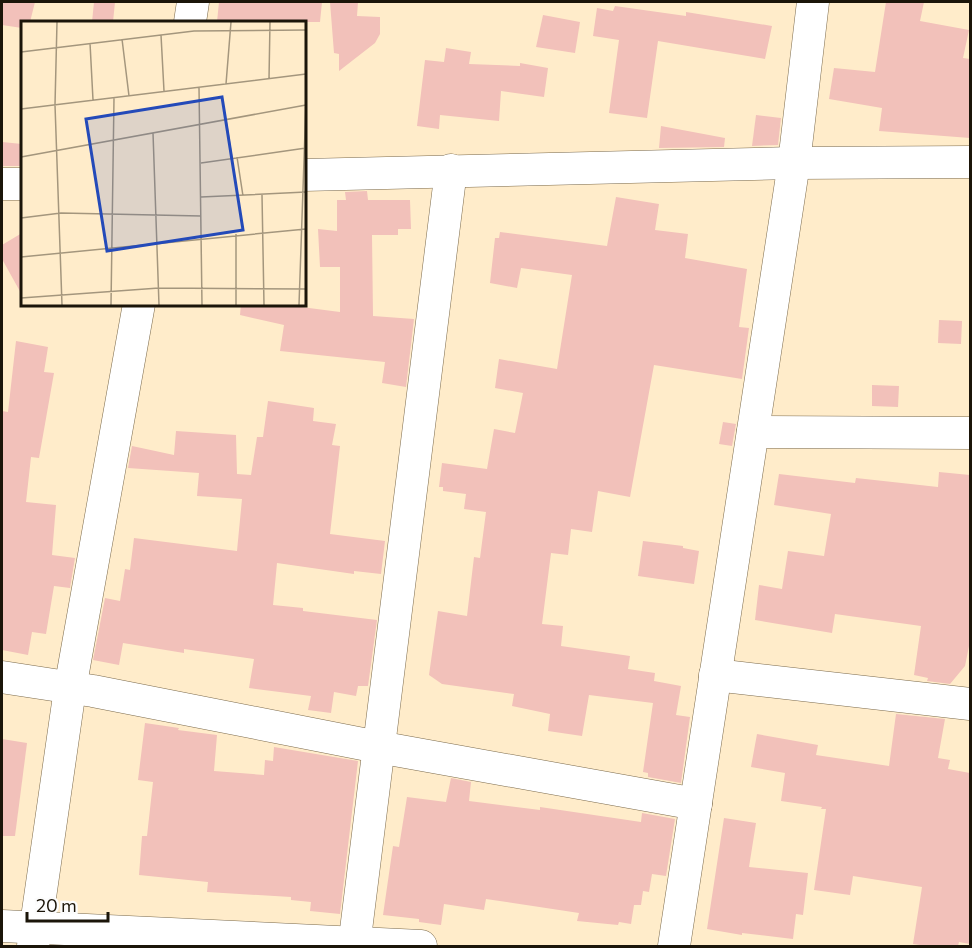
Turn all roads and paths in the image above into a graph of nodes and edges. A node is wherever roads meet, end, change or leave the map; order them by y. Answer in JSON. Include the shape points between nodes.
{"nodes":[{"id":1,"x":194,"y":2,"type":"edge"},
{"id":2,"x":813,"y":2,"type":"edge"},
{"id":3,"x":190,"y":21,"type":"edge"},
{"id":4,"x":970,"y":162,"type":"edge"},
{"id":5,"x":794,"y":163,"type":"junction"},
{"id":6,"x":451,"y":170,"type":"junction"},
{"id":7,"x":306,"y":175,"type":"edge"},
{"id":8,"x":2,"y":184,"type":"edge"},
{"id":9,"x":21,"y":184,"type":"edge"},
{"id":10,"x":139,"y":306,"type":"edge"},
{"id":11,"x":753,"y":432,"type":"junction"},
{"id":12,"x":970,"y":433,"type":"edge"},
{"id":13,"x":715,"y":675,"type":"junction"},
{"id":14,"x":2,"y":676,"type":"edge"},
{"id":15,"x":70,"y":689,"type":"junction"},
{"id":16,"x":970,"y":704,"type":"edge"},
{"id":17,"x":378,"y":747,"type":"junction"},
{"id":18,"x":696,"y":804,"type":"junction"},
{"id":19,"x":2,"y":926,"type":"edge"},
{"id":20,"x":34,"y":938,"type":"edge"},
{"id":21,"x":354,"y":945,"type":"edge"},
{"id":22,"x":421,"y":946,"type":"edge"},
{"id":23,"x":674,"y":946,"type":"edge"}],
"edges":[{"from":1,"to":3,"type":"street"},
{"from":2,"to":5,"type":"street"},
{"from":4,"to":5,"type":"street"},
{"from":5,"to":6,"type":"street"},
{"from":5,"to":11,"type":"street"},
{"from":6,"to":7,"type":"street"},
{"from":6,"to":17,"type":"street"},
{"from":8,"to":9,"type":"street"},
{"from":10,"to":15,"type":"street"},
{"from":11,"to":12,"type":"street"},
{"from":11,"to":13,"type":"street"},
{"from":13,"to":16,"type":"street"},
{"from":13,"to":18,"type":"street"},
{"from":14,"to":15,"type":"street"},
{"from":15,"to":17,"type":"street"},
{"from":15,"to":20,"type":"street"},
{"from":17,"to":18,"type":"street"},
{"from":17,"to":21,"type":"street"},
{"from":18,"to":23,"type":"street"},
{"from":19,"to":20,"type":"street"},
{"from":20,"to":21,"type":"street"},
{"from":21,"to":22,"type":"street"}]}
